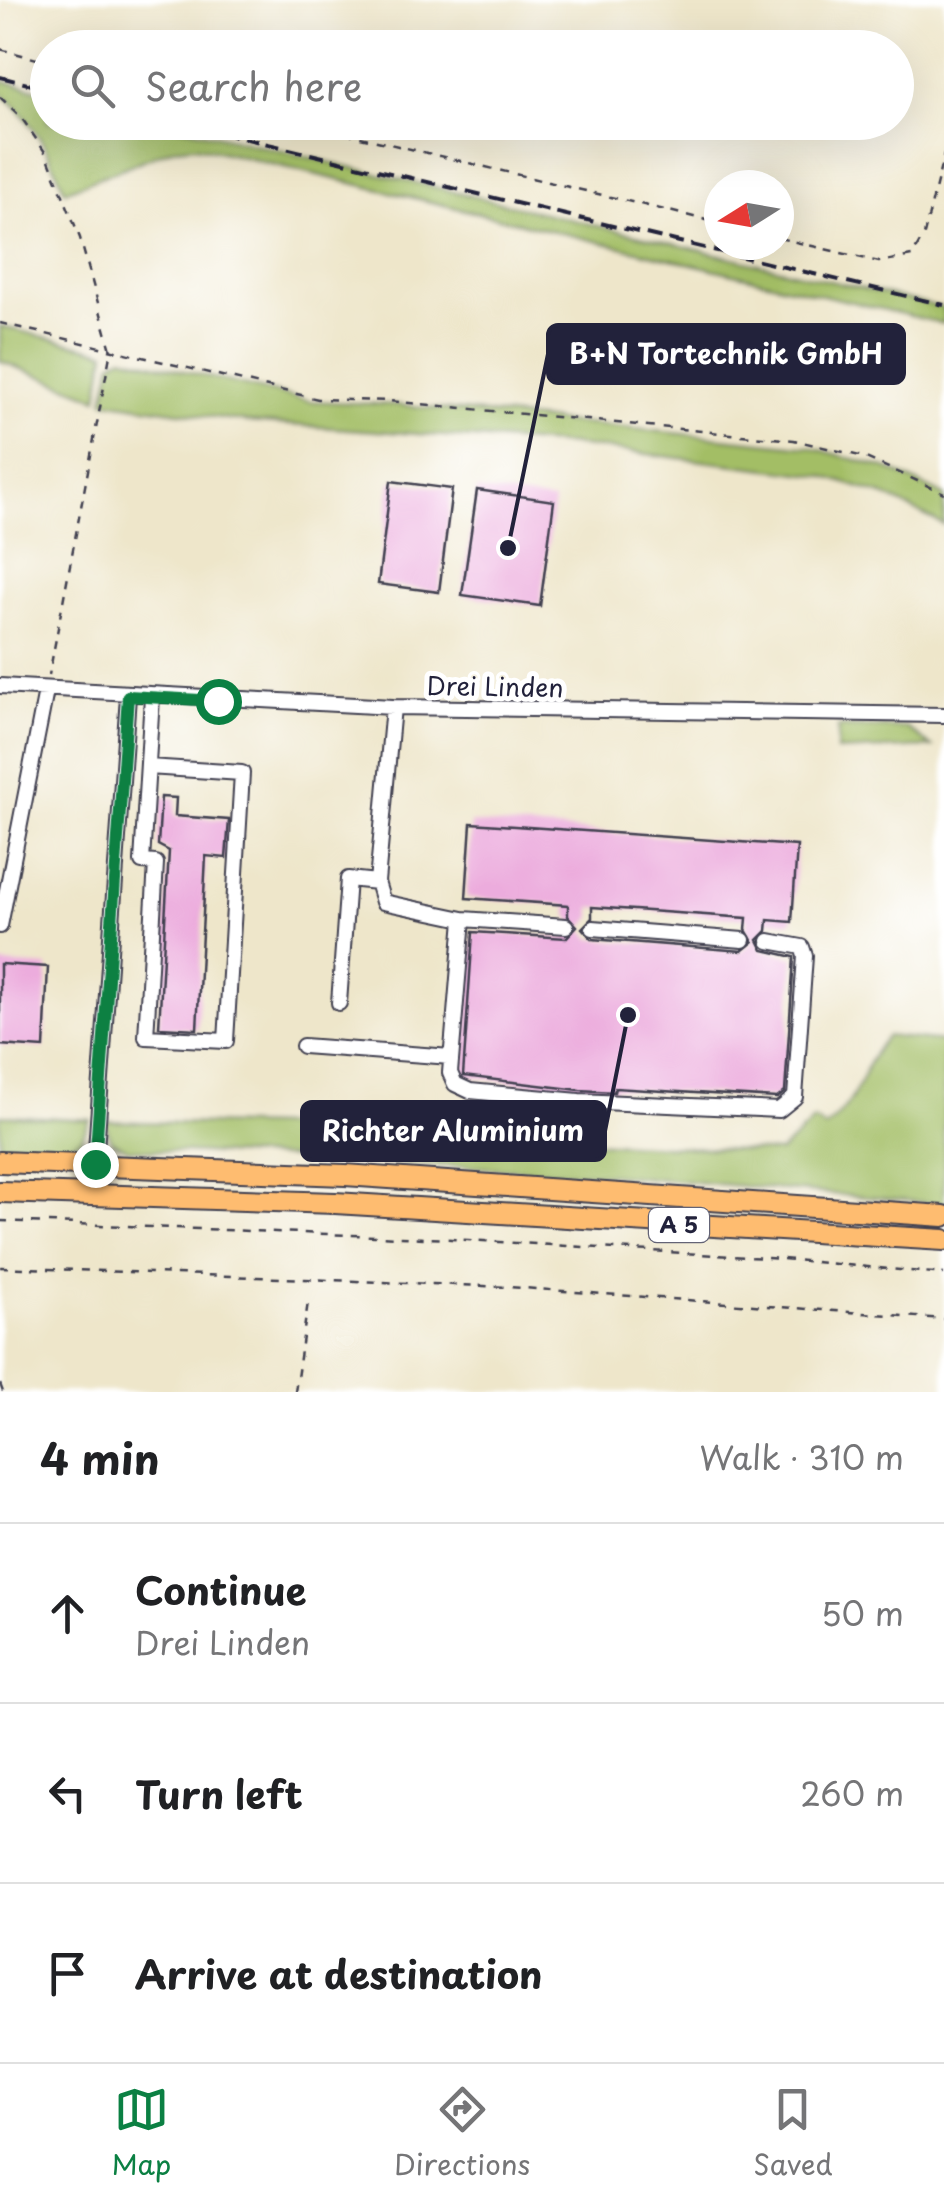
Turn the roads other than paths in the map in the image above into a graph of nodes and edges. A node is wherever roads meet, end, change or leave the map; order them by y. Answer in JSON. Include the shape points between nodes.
{"nodes":[{"id":1,"x":0,"y":686,"type":"edge"},
{"id":2,"x":46,"y":691,"type":"junction"},
{"id":3,"x":128,"y":696,"type":"junction"},
{"id":4,"x":152,"y":697,"type":"junction"},
{"id":5,"x":394,"y":708,"type":"junction"},
{"id":6,"x":944,"y":715,"type":"edge"},
{"id":7,"x":148,"y":768,"type":"junction"},
{"id":8,"x":377,"y":882,"type":"junction"},
{"id":9,"x":463,"y":919,"type":"junction"},
{"id":10,"x":0,"y":926,"type":"edge"},
{"id":11,"x":566,"y":926,"type":"dead end"},
{"id":12,"x":592,"y":928,"type":"dead end"},
{"id":13,"x":742,"y":940,"type":"dead end"},
{"id":14,"x":769,"y":941,"type":"dead end"},
{"id":15,"x":340,"y":1003,"type":"dead end"},
{"id":16,"x":303,"y":1046,"type":"dead end"},
{"id":17,"x":452,"y":1057,"type":"junction"},
{"id":18,"x":0,"y":1162,"type":"edge"},
{"id":19,"x":95,"y":1164,"type":"junction"},
{"id":20,"x":0,"y":1192,"type":"edge"},
{"id":21,"x":944,"y":1216,"type":"edge"},
{"id":22,"x":944,"y":1240,"type":"edge"}],
"edges":[{"from":1,"to":2,"type":"street","name":"Drei Linden"},
{"from":2,"to":3,"type":"street","name":"Drei Linden"},
{"from":2,"to":10,"type":"street"},
{"from":3,"to":4,"type":"street","name":"Drei Linden"},
{"from":3,"to":19,"type":"street"},
{"from":4,"to":5,"type":"street","name":"Drei Linden"},
{"from":4,"to":7,"type":"street"},
{"from":5,"to":6,"type":"street","name":"Drei Linden"},
{"from":5,"to":8,"type":"street"},
{"from":7,"to":7,"type":"street","via":[[142,862],[156,863],[146,1037],[226,1042],[242,773]]},
{"from":8,"to":9,"type":"street","via":[[383,902],[392,906]]},
{"from":8,"to":15,"type":"street","via":[[348,879]]},
{"from":9,"to":11,"type":"street"},
{"from":9,"to":17,"type":"street"},
{"from":12,"to":13,"type":"street"},
{"from":14,"to":17,"type":"street","via":[[802,947],[805,956],[795,1097],[779,1110],[470,1091],[454,1084]]},
{"from":16,"to":17,"type":"street"},
{"from":18,"to":19,"type":"highway","number":"A 5"},
{"from":19,"to":21,"type":"highway","number":"A 5"},
{"from":20,"to":22,"type":"highway","number":"A 5","via":[[335,1204]]}]}
